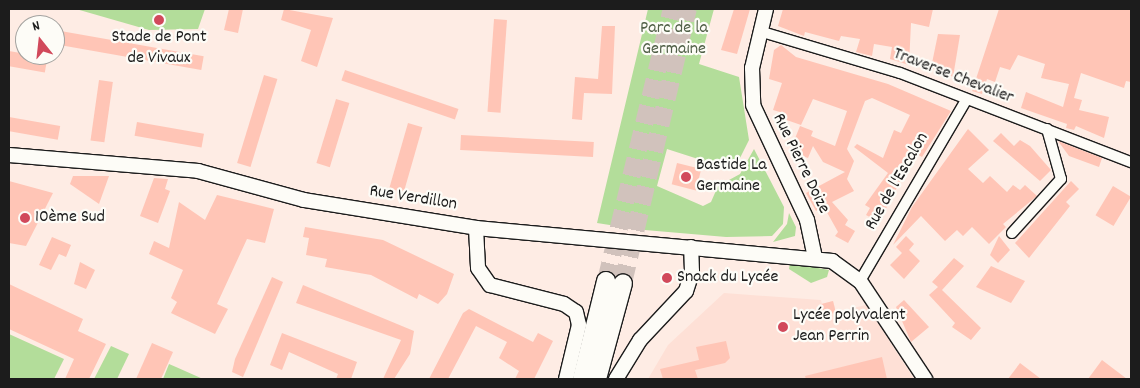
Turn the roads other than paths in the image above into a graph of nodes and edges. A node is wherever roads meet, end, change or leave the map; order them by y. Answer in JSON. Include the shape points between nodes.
{"nodes":[{"id":1,"x":766,"y":9,"type":"edge"},
{"id":2,"x":760,"y":31,"type":"junction"},
{"id":3,"x":966,"y":100,"type":"junction"},
{"id":4,"x":1047,"y":130,"type":"junction"},
{"id":5,"x":9,"y":155,"type":"edge"},
{"id":6,"x":1131,"y":162,"type":"edge"},
{"id":7,"x":476,"y":228,"type":"junction"},
{"id":8,"x":1012,"y":233,"type":"dead end"},
{"id":9,"x":691,"y":247,"type":"junction"},
{"id":10,"x":815,"y":257,"type":"junction"},
{"id":11,"x":860,"y":281,"type":"junction"},
{"id":12,"x":566,"y":379,"type":"edge"},
{"id":13,"x":582,"y":379,"type":"edge"},
{"id":14,"x":597,"y":379,"type":"edge"},
{"id":15,"x":616,"y":379,"type":"edge"},
{"id":16,"x":925,"y":379,"type":"edge"}],
"edges":[{"from":1,"to":2,"type":"street","name":"Rue Pierre Doize"},
{"from":2,"to":3,"type":"street","name":"Traverse Chevalier","via":[[900,73]]},
{"from":2,"to":10,"type":"street","name":"Rue Pierre Doize","via":[[752,68],[753,105],[764,136],[807,220]]},
{"from":3,"to":4,"type":"street","name":"Traverse Chevalier"},
{"from":3,"to":11,"type":"street","name":"Rue de l'Escalon"},
{"from":4,"to":6,"type":"street","name":"Traverse Chevalier"},
{"from":4,"to":8,"type":"street","via":[[1061,179]]},
{"from":5,"to":7,"type":"street","name":"Rue Verdillon","via":[[198,171],[304,200]]},
{"from":7,"to":9,"type":"street","name":"Rue Verdillon"},
{"from":7,"to":12,"type":"street","via":[[478,268],[490,285],[571,307],[578,318]]},
{"from":9,"to":10,"type":"street","name":"Rue Verdillon"},
{"from":9,"to":15,"type":"street","via":[[692,272],[686,291],[640,340]]},
{"from":10,"to":11,"type":"street","via":[[832,261]]},
{"from":11,"to":16,"type":"street"},
{"from":13,"to":14,"type":"highway","via":[[614,282]]}]}
